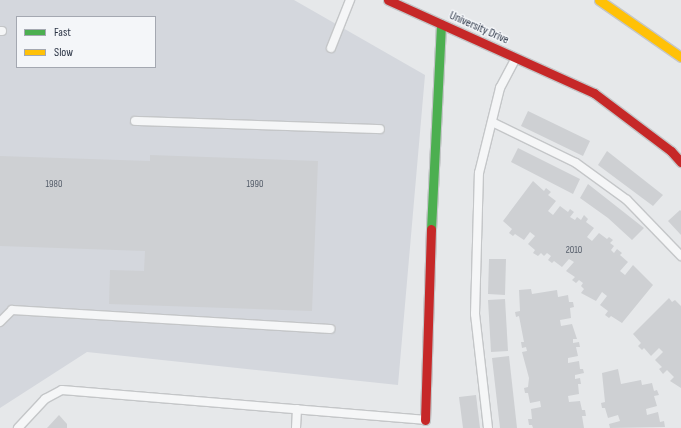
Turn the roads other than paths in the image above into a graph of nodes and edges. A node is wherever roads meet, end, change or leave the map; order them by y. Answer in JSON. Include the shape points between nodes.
{"nodes":[{"id":1,"x":350,"y":0,"type":"edge"},
{"id":2,"x":388,"y":0,"type":"edge"},
{"id":3,"x":599,"y":0,"type":"edge"},
{"id":4,"x":441,"y":24,"type":"junction"},
{"id":5,"x":331,"y":48,"type":"dead end"},
{"id":6,"x":681,"y":57,"type":"edge"},
{"id":7,"x":517,"y":58,"type":"junction"},
{"id":8,"x":135,"y":121,"type":"dead end"},
{"id":9,"x":492,"y":122,"type":"junction"},
{"id":10,"x":380,"y":129,"type":"dead end"},
{"id":11,"x":681,"y":162,"type":"edge"},
{"id":12,"x":681,"y":256,"type":"edge"},
{"id":13,"x":0,"y":322,"type":"edge"},
{"id":14,"x":330,"y":329,"type":"dead end"},
{"id":15,"x":297,"y":409,"type":"junction"},
{"id":16,"x":425,"y":424,"type":"edge"},
{"id":17,"x":18,"y":428,"type":"edge"},
{"id":18,"x":296,"y":428,"type":"edge"},
{"id":19,"x":488,"y":428,"type":"edge"}],
"edges":[{"from":1,"to":5,"type":"lane"},
{"from":2,"to":4,"type":"main road","name":"University Drive"},
{"from":3,"to":6,"type":"main road"},
{"from":4,"to":7,"type":"main road","name":"University Drive"},
{"from":4,"to":16,"type":"main road","via":[[426,341]]},
{"from":7,"to":9,"type":"lane","via":[[500,88]]},
{"from":7,"to":11,"type":"main road","name":"University Drive","via":[[594,93],[671,151]]},
{"from":8,"to":10,"type":"lane"},
{"from":9,"to":12,"type":"lane","via":[[582,167],[628,200]]},
{"from":9,"to":19,"type":"lane","via":[[479,173],[475,314]]},
{"from":13,"to":14,"type":"lane","via":[[12,310]]},
{"from":15,"to":16,"type":"lane"},
{"from":15,"to":17,"type":"lane","via":[[62,390],[45,400]]},
{"from":15,"to":18,"type":"lane"}]}
